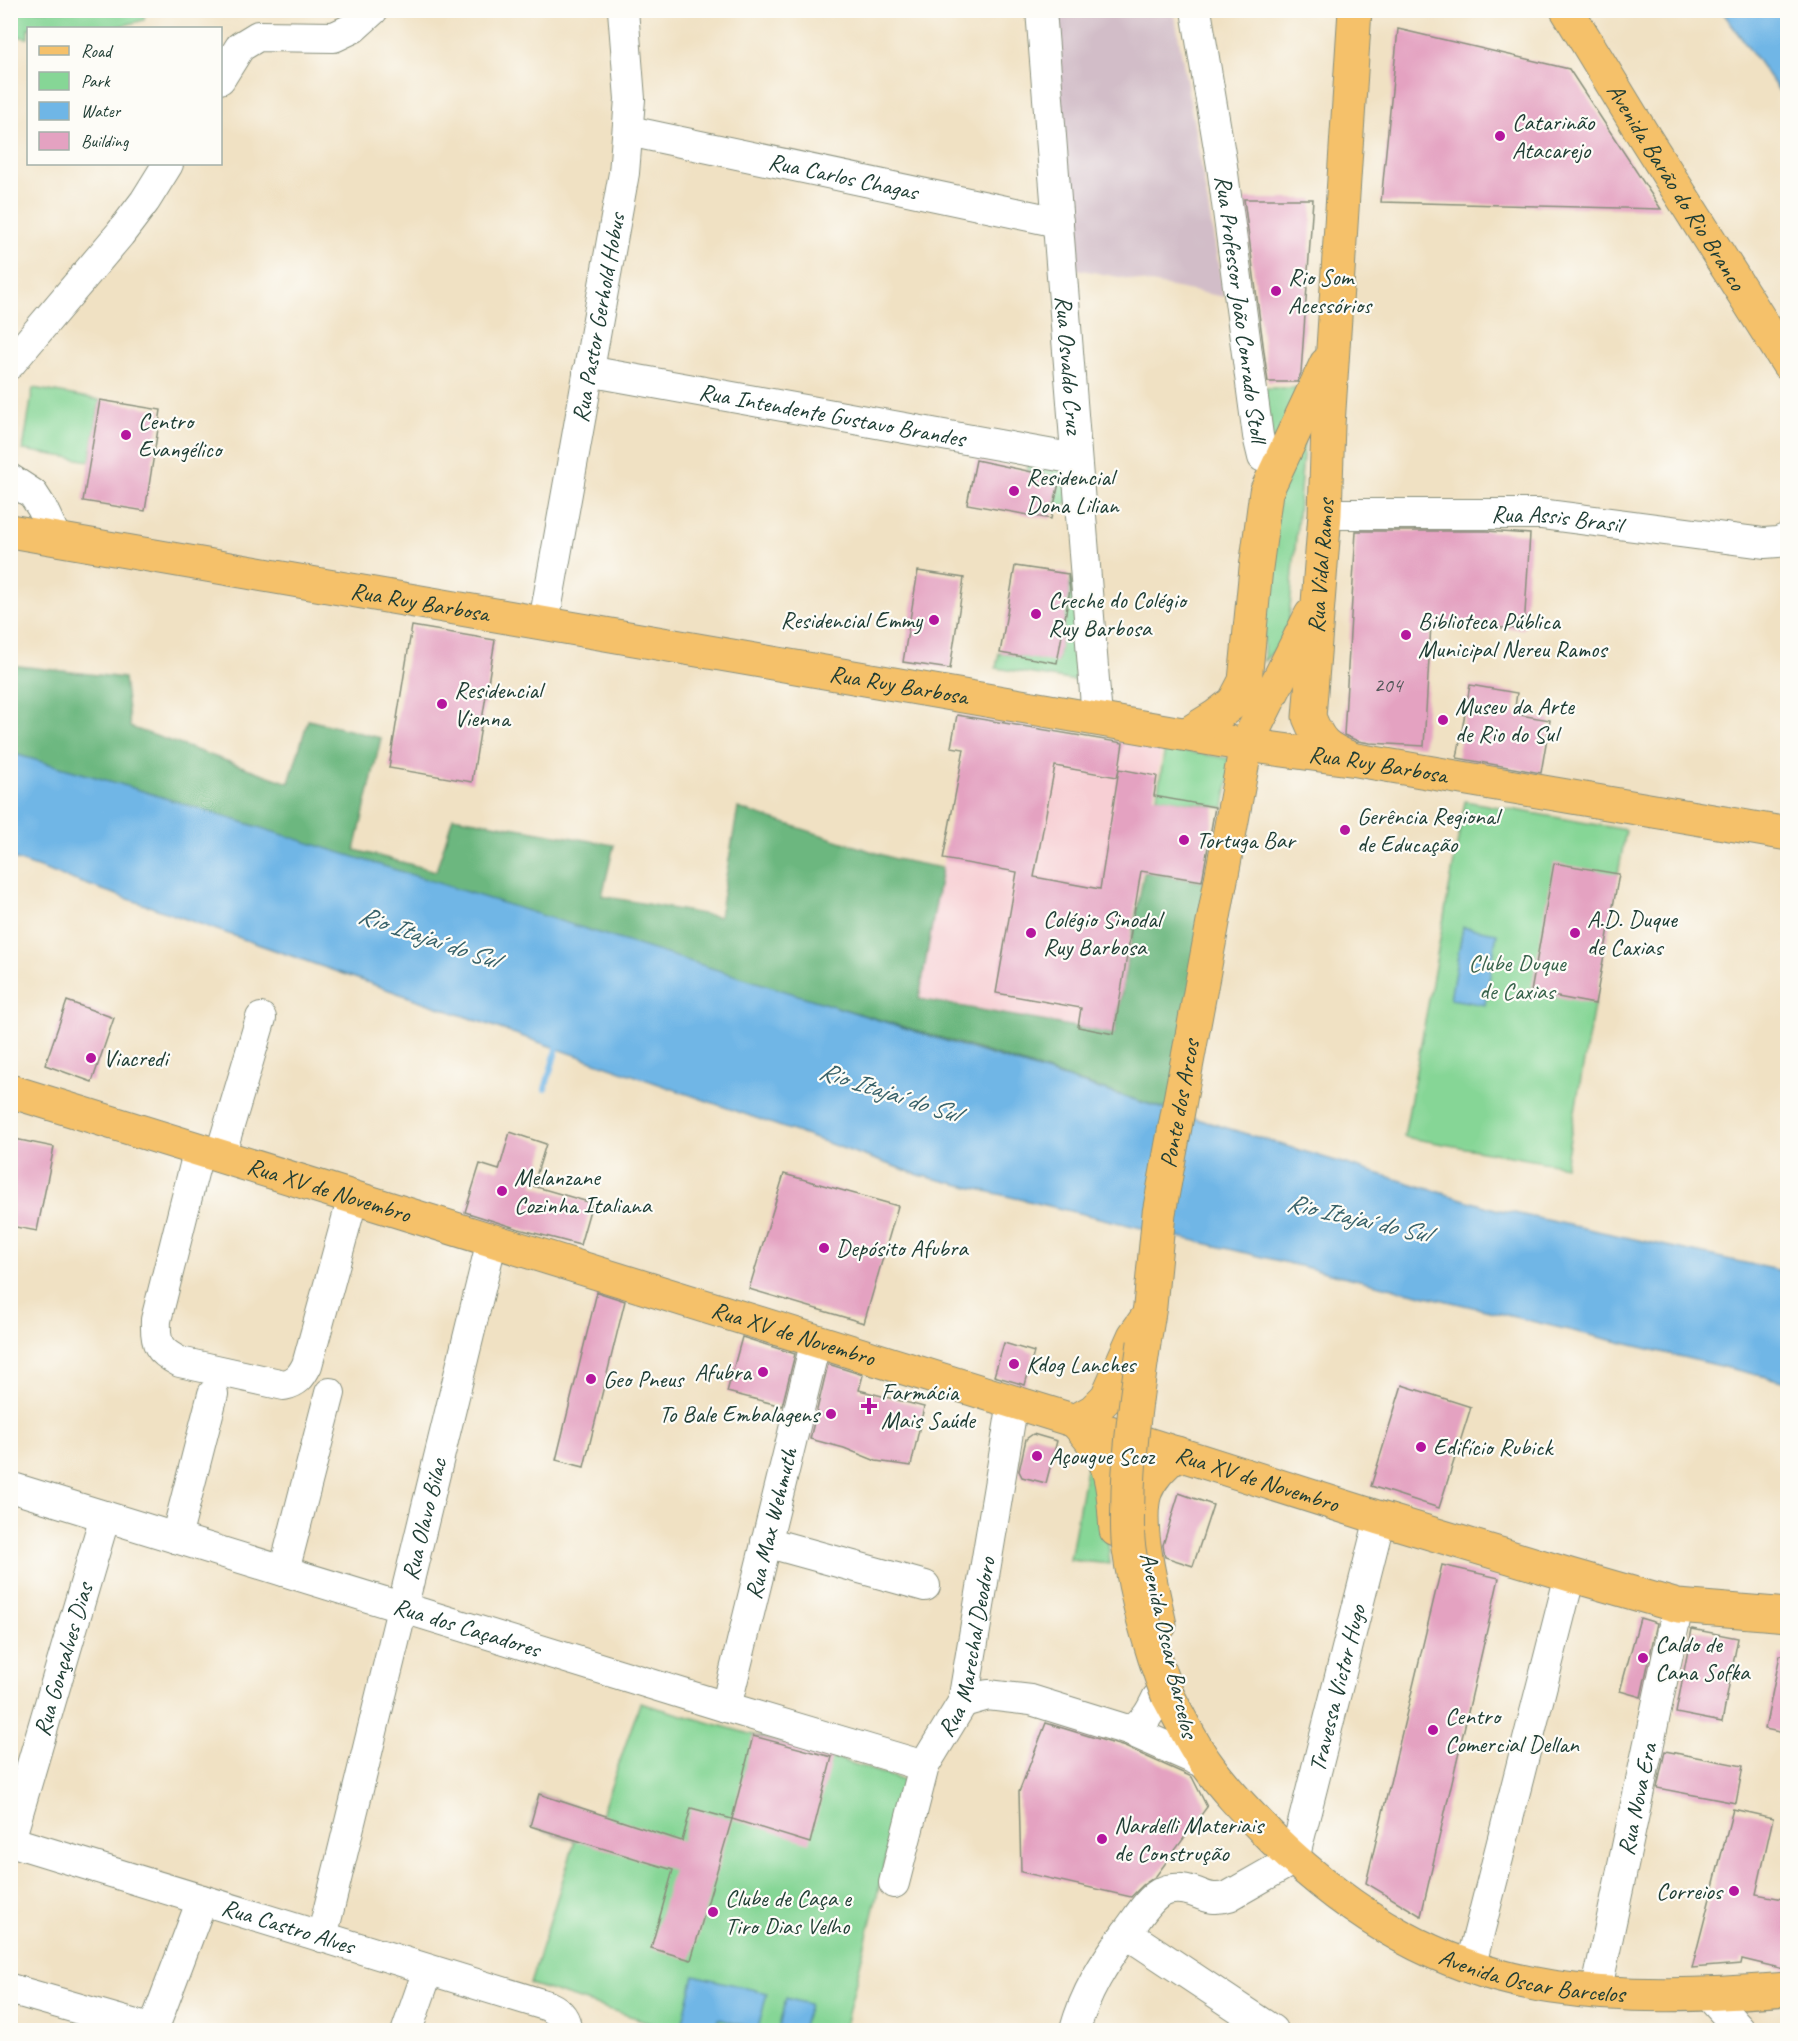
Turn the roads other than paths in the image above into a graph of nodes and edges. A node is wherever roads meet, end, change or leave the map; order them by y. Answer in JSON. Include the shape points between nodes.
{"nodes":[{"id":1,"x":374,"y":10,"type":"edge"},
{"id":2,"x":623,"y":10,"type":"edge"},
{"id":3,"x":1041,"y":10,"type":"edge"},
{"id":4,"x":1196,"y":10,"type":"edge"},
{"id":5,"x":1355,"y":10,"type":"edge"},
{"id":6,"x":1567,"y":10,"type":"edge"},
{"id":7,"x":222,"y":76,"type":"edge"},
{"id":8,"x":628,"y":131,"type":"junction"},
{"id":9,"x":167,"y":165,"type":"edge"},
{"id":10,"x":1058,"y":222,"type":"junction"},
{"id":11,"x":1334,"y":346,"type":"junction"},
{"id":12,"x":10,"y":364,"type":"edge"},
{"id":13,"x":1788,"y":364,"type":"edge"},
{"id":14,"x":588,"y":371,"type":"junction"},
{"id":15,"x":1282,"y":455,"type":"junction"},
{"id":16,"x":1076,"y":459,"type":"junction"},
{"id":17,"x":10,"y":478,"type":"edge"},
{"id":18,"x":1325,"y":514,"type":"junction"},
{"id":19,"x":10,"y":531,"type":"edge"},
{"id":20,"x":56,"y":538,"type":"junction"},
{"id":21,"x":1788,"y":538,"type":"edge"},
{"id":22,"x":1319,"y":597,"type":"junction"},
{"id":23,"x":543,"y":622,"type":"junction"},
{"id":24,"x":1276,"y":682,"type":"junction"},
{"id":25,"x":1097,"y":718,"type":"junction"},
{"id":26,"x":1187,"y":734,"type":"junction"},
{"id":27,"x":1246,"y":745,"type":"junction"},
{"id":28,"x":1344,"y":755,"type":"junction"},
{"id":29,"x":1788,"y":834,"type":"edge"},
{"id":30,"x":261,"y":1018,"type":"dead end"},
{"id":31,"x":10,"y":1091,"type":"edge"},
{"id":32,"x":210,"y":1152,"type":"junction"},
{"id":33,"x":353,"y":1197,"type":"junction"},
{"id":34,"x":492,"y":1240,"type":"junction"},
{"id":35,"x":1148,"y":1322,"type":"junction"},
{"id":36,"x":816,"y":1340,"type":"junction"},
{"id":37,"x":330,"y":1393,"type":"dead end"},
{"id":38,"x":213,"y":1394,"type":"dead end"},
{"id":39,"x":1013,"y":1402,"type":"junction"},
{"id":40,"x":1075,"y":1420,"type":"junction"},
{"id":41,"x":1177,"y":1453,"type":"junction"},
{"id":42,"x":1112,"y":1483,"type":"junction"},
{"id":43,"x":10,"y":1487,"type":"edge"},
{"id":44,"x":1141,"y":1513,"type":"junction"},
{"id":45,"x":105,"y":1516,"type":"junction"},
{"id":46,"x":1380,"y":1518,"type":"junction"},
{"id":47,"x":176,"y":1538,"type":"junction"},
{"id":48,"x":766,"y":1542,"type":"junction"},
{"id":49,"x":1146,"y":1551,"type":"junction"},
{"id":50,"x":284,"y":1571,"type":"junction"},
{"id":51,"x":1570,"y":1575,"type":"junction"},
{"id":52,"x":925,"y":1586,"type":"dead end"},
{"id":53,"x":1126,"y":1600,"type":"junction"},
{"id":54,"x":1678,"y":1606,"type":"junction"},
{"id":55,"x":403,"y":1608,"type":"junction"},
{"id":56,"x":1788,"y":1615,"type":"edge"},
{"id":57,"x":1162,"y":1697,"type":"junction"},
{"id":58,"x":963,"y":1702,"type":"junction"},
{"id":59,"x":726,"y":1707,"type":"junction"},
{"id":60,"x":1131,"y":1731,"type":"junction"},
{"id":61,"x":1201,"y":1756,"type":"junction"},
{"id":62,"x":924,"y":1766,"type":"junction"},
{"id":63,"x":10,"y":1841,"type":"edge"},
{"id":64,"x":1294,"y":1859,"type":"junction"},
{"id":65,"x":894,"y":1883,"type":"dead end"},
{"id":66,"x":202,"y":1900,"type":"junction"},
{"id":67,"x":1126,"y":1933,"type":"junction"},
{"id":68,"x":322,"y":1937,"type":"junction"},
{"id":69,"x":1470,"y":1968,"type":"junction"},
{"id":70,"x":428,"y":1970,"type":"junction"},
{"id":71,"x":10,"y":1989,"type":"edge"},
{"id":72,"x":1788,"y":1989,"type":"edge"},
{"id":73,"x":1596,"y":1993,"type":"junction"},
{"id":74,"x":1707,"y":1993,"type":"junction"},
{"id":75,"x":565,"y":2024,"type":"edge"},
{"id":76,"x":153,"y":2030,"type":"edge"},
{"id":77,"x":407,"y":2031,"type":"edge"},
{"id":78,"x":1075,"y":2031,"type":"edge"},
{"id":79,"x":1272,"y":2031,"type":"edge"},
{"id":80,"x":1740,"y":2031,"type":"edge"}],
"edges":[{"from":1,"to":7,"type":"street","via":[[353,28],[334,37],[258,36],[240,48]]},
{"from":2,"to":8,"type":"street","name":"Rua Pastor Gerhold Hobus","via":[[630,99]]},
{"from":3,"to":10,"type":"street","name":"Rua Osvaldo Cruz"},
{"from":4,"to":15,"type":"street","name":"Rua Professor João Conrado Stoll","via":[[1222,166],[1258,436],[1263,457]]},
{"from":5,"to":11,"type":"main road","name":"Rua Vidal Ramos"},
{"from":6,"to":13,"type":"main road","name":"Avenida Barão do Rio Branco"},
{"from":8,"to":10,"type":"street","name":"Rua Carlos Chagas"},
{"from":8,"to":14,"type":"street","name":"Rua Pastor Gerhold Hobus"},
{"from":9,"to":12,"type":"street","via":[[120,234]]},
{"from":10,"to":16,"type":"street","name":"Rua Osvaldo Cruz"},
{"from":11,"to":15,"type":"main road","name":"Rua Vidal Ramos"},
{"from":11,"to":18,"type":"main road","name":"Rua Vidal Ramos"},
{"from":14,"to":16,"type":"street","name":"Rua Intendente Gustavo Brandes"},
{"from":14,"to":23,"type":"street","name":"Rua Pastor Gerhold Hobus"},
{"from":15,"to":26,"type":"main road","name":"Rua Professor João Conrado Stoll","via":[[1266,492],[1245,681],[1234,702]]},
{"from":16,"to":25,"type":"street","name":"Rua Osvaldo Cruz"},
{"from":17,"to":20,"type":"street","via":[[33,494]]},
{"from":18,"to":21,"type":"street","name":"Rua Assis Brasil","via":[[1541,514],[1764,543]]},
{"from":18,"to":22,"type":"main road","name":"Rua Vidal Ramos"},
{"from":19,"to":20,"type":"main road","name":"Rua Ruy Barbosa"},
{"from":20,"to":23,"type":"main road","name":"Rua Ruy Barbosa"},
{"from":22,"to":24,"type":"main road"},
{"from":22,"to":28,"type":"main road","name":"Rua Vidal Ramos","via":[[1309,717],[1316,734]]},
{"from":23,"to":25,"type":"main road","name":"Rua Ruy Barbosa"},
{"from":24,"to":27,"type":"main road"},
{"from":24,"to":28,"type":"main road","via":[[1276,703],[1290,728],[1306,740]]},
{"from":25,"to":26,"type":"main road","name":"Rua Ruy Barbosa"},
{"from":26,"to":27,"type":"main road","name":"Rua Ruy Barbosa"},
{"from":27,"to":28,"type":"main road","name":"Rua Ruy Barbosa"},
{"from":27,"to":35,"type":"main road","name":"Ponte dos Arcos","via":[[1159,1213]]},
{"from":28,"to":29,"type":"main road","name":"Rua Ruy Barbosa"},
{"from":30,"to":32,"type":"street"},
{"from":31,"to":32,"type":"main road","name":"Rua XV de Novembro"},
{"from":32,"to":33,"type":"main road","name":"Rua XV de Novembro"},
{"from":32,"to":33,"type":"street","via":[[156,1320],[158,1346],[180,1362],[284,1385],[294,1383],[307,1365]]},
{"from":33,"to":34,"type":"main road","name":"Rua XV de Novembro"},
{"from":34,"to":36,"type":"main road","name":"Rua XV de Novembro"},
{"from":34,"to":55,"type":"street","name":"Rua Olavo Bilac"},
{"from":35,"to":40,"type":"main road","via":[[1134,1336],[1107,1396]]},
{"from":35,"to":57,"type":"main road","name":"Ponte dos Arcos","bridge":true,"via":[[1129,1451],[1127,1518],[1143,1621]]},
{"from":36,"to":39,"type":"main road","name":"Rua XV de Novembro"},
{"from":36,"to":48,"type":"street","name":"Rua Max Wehmuth"},
{"from":37,"to":50,"type":"street"},
{"from":38,"to":47,"type":"street"},
{"from":39,"to":40,"type":"main road","name":"Rua XV de Novembro"},
{"from":39,"to":58,"type":"street","name":"Rua Marechal Deodoro"},
{"from":40,"to":41,"type":"main road","name":"Rua XV de Novembro"},
{"from":40,"to":42,"type":"main road","name":"Avenida Oscar Barcelos","via":[[1098,1449]]},
{"from":41,"to":44,"type":"main road","name":"Avenida Oscar Barcelos","via":[[1152,1478]]},
{"from":41,"to":46,"type":"main road","name":"Rua XV de Novembro"},
{"from":42,"to":44,"type":"main road"},
{"from":42,"to":53,"type":"main road","name":"Avenida Oscar Barcelos"},
{"from":43,"to":45,"type":"street","name":"Rua dos Caçadores"},
{"from":44,"to":49,"type":"main road","name":"Avenida Oscar Barcelos"},
{"from":45,"to":47,"type":"street","name":"Rua dos Caçadores"},
{"from":45,"to":63,"type":"street","name":"Rua Gonçalves Dias"},
{"from":46,"to":51,"type":"main road","name":"Rua XV de Novembro"},
{"from":46,"to":64,"type":"street","name":"Travessa Victor Hugo"},
{"from":47,"to":50,"type":"street","name":"Rua dos Caçadores"},
{"from":48,"to":52,"type":"street"},
{"from":48,"to":59,"type":"street","name":"Rua Max Wehmuth"},
{"from":49,"to":53,"type":"main road"},
{"from":49,"to":61,"type":"main road","name":"Avenida Oscar Barcelos","via":[[1163,1637]]},
{"from":50,"to":55,"type":"street","name":"Rua dos Caçadores"},
{"from":51,"to":54,"type":"main road","name":"Rua XV de Novembro"},
{"from":51,"to":69,"type":"street"},
{"from":53,"to":57,"type":"main road","name":"Avenida Oscar Barcelos","via":[[1141,1658]]},
{"from":54,"to":56,"type":"main road","name":"Rua XV de Novembro"},
{"from":54,"to":73,"type":"street","name":"Rua Nova Era"},
{"from":55,"to":59,"type":"street","name":"Rua dos Caçadores"},
{"from":55,"to":68,"type":"street","name":"Rua Olavo Bilac"},
{"from":57,"to":60,"type":"street","via":[[1143,1723]]},
{"from":57,"to":61,"type":"main road"},
{"from":58,"to":60,"type":"street","via":[[988,1695],[1031,1700]]},
{"from":58,"to":62,"type":"street","name":"Rua Marechal Deodoro"},
{"from":59,"to":62,"type":"street","name":"Rua dos Caçadores"},
{"from":60,"to":61,"type":"street"},
{"from":61,"to":64,"type":"main road","name":"Avenida Oscar Barcelos"},
{"from":62,"to":65,"type":"street","name":"Rua Marechal Deodoro"},
{"from":63,"to":66,"type":"street","name":"Rua Castro Alves"},
{"from":64,"to":67,"type":"street","via":[[1219,1899],[1171,1887],[1155,1898]]},
{"from":64,"to":69,"type":"main road","name":"Avenida Oscar Barcelos","via":[[1333,1893],[1384,1928]]},
{"from":66,"to":68,"type":"street","name":"Rua Castro Alves"},
{"from":66,"to":76,"type":"street"},
{"from":67,"to":78,"type":"street","via":[[1102,1965]]},
{"from":67,"to":79,"type":"street"},
{"from":68,"to":70,"type":"street","name":"Rua Castro Alves"},
{"from":69,"to":73,"type":"main road","name":"Avenida Oscar Barcelos","via":[[1550,1987]]},
{"from":70,"to":75,"type":"street","name":"Rua Castro Alves","via":[[548,2006],[557,2010]]},
{"from":70,"to":77,"type":"street"},
{"from":71,"to":76,"type":"street"},
{"from":72,"to":74,"type":"main road","name":"Avenida Oscar Barcelos"},
{"from":73,"to":74,"type":"main road","name":"Avenida Oscar Barcelos"},
{"from":74,"to":80,"type":"street"}]}
